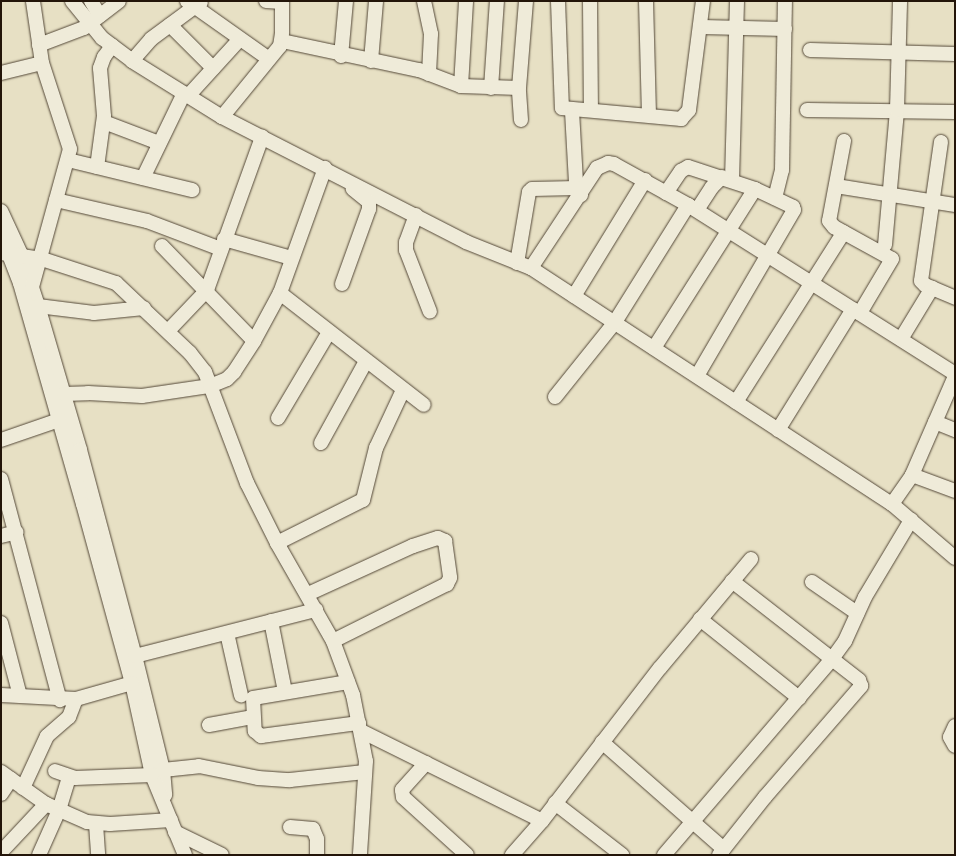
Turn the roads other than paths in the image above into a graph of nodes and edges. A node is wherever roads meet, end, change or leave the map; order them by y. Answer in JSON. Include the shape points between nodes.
{"nodes":[{"id":1,"x":33,"y":1,"type":"edge"},
{"id":2,"x":72,"y":1,"type":"edge"},
{"id":3,"x":91,"y":1,"type":"edge"},
{"id":4,"x":118,"y":1,"type":"edge"},
{"id":5,"x":266,"y":1,"type":"edge"},
{"id":6,"x":346,"y":1,"type":"edge"},
{"id":7,"x":376,"y":1,"type":"edge"},
{"id":8,"x":424,"y":1,"type":"edge"},
{"id":9,"x":466,"y":1,"type":"edge"},
{"id":10,"x":497,"y":1,"type":"edge"},
{"id":11,"x":526,"y":1,"type":"edge"},
{"id":12,"x":558,"y":1,"type":"edge"},
{"id":13,"x":590,"y":1,"type":"edge"},
{"id":14,"x":646,"y":1,"type":"edge"},
{"id":15,"x":703,"y":1,"type":"edge"},
{"id":16,"x":737,"y":1,"type":"edge"},
{"id":17,"x":785,"y":1,"type":"edge"},
{"id":18,"x":900,"y":1,"type":"edge"},
{"id":19,"x":282,"y":2,"type":"edge"},
{"id":20,"x":195,"y":3,"type":"edge"},
{"id":21,"x":94,"y":20,"type":"junction"},
{"id":22,"x":170,"y":25,"type":"junction"},
{"id":23,"x":702,"y":27,"type":"junction"},
{"id":24,"x":736,"y":28,"type":"junction"},
{"id":25,"x":785,"y":29,"type":"junction"},
{"id":26,"x":240,"y":39,"type":"junction"},
{"id":27,"x":282,"y":41,"type":"junction"},
{"id":28,"x":39,"y":45,"type":"junction"},
{"id":29,"x":112,"y":46,"type":"junction"},
{"id":30,"x":810,"y":50,"type":"dead end"},
{"id":31,"x":899,"y":52,"type":"junction"},
{"id":32,"x":955,"y":54,"type":"edge"},
{"id":33,"x":341,"y":56,"type":"junction"},
{"id":34,"x":269,"y":60,"type":"junction"},
{"id":35,"x":132,"y":61,"type":"junction"},
{"id":36,"x":371,"y":61,"type":"junction"},
{"id":37,"x":42,"y":63,"type":"junction"},
{"id":38,"x":213,"y":68,"type":"junction"},
{"id":39,"x":1,"y":73,"type":"edge"},
{"id":40,"x":429,"y":74,"type":"junction"},
{"id":41,"x":461,"y":86,"type":"junction"},
{"id":42,"x":491,"y":88,"type":"junction"},
{"id":43,"x":519,"y":88,"type":"junction"},
{"id":44,"x":186,"y":94,"type":"junction"},
{"id":45,"x":591,"y":110,"type":"junction"},
{"id":46,"x":807,"y":110,"type":"dead end"},
{"id":47,"x":897,"y":110,"type":"junction"},
{"id":48,"x":572,"y":111,"type":"junction"},
{"id":49,"x":955,"y":112,"type":"edge"},
{"id":50,"x":649,"y":115,"type":"junction"},
{"id":51,"x":222,"y":117,"type":"junction"},
{"id":52,"x":521,"y":120,"type":"dead end"},
{"id":53,"x":104,"y":122,"type":"junction"},
{"id":54,"x":262,"y":137,"type":"junction"},
{"id":55,"x":844,"y":141,"type":"dead end"},
{"id":56,"x":941,"y":142,"type":"dead end"},
{"id":57,"x":160,"y":143,"type":"junction"},
{"id":58,"x":68,"y":160,"type":"junction"},
{"id":59,"x":97,"y":167,"type":"junction"},
{"id":60,"x":325,"y":168,"type":"junction"},
{"id":61,"x":143,"y":178,"type":"junction"},
{"id":62,"x":727,"y":179,"type":"junction"},
{"id":63,"x":645,"y":180,"type":"junction"},
{"id":64,"x":353,"y":182,"type":"junction"},
{"id":65,"x":836,"y":186,"type":"junction"},
{"id":66,"x":755,"y":189,"type":"junction"},
{"id":67,"x":192,"y":190,"type":"dead end"},
{"id":68,"x":579,"y":192,"type":"junction"},
{"id":69,"x":666,"y":192,"type":"junction"},
{"id":70,"x":888,"y":195,"type":"junction"},
{"id":71,"x":775,"y":198,"type":"junction"},
{"id":72,"x":56,"y":200,"type":"junction"},
{"id":73,"x":932,"y":202,"type":"junction"},
{"id":74,"x":955,"y":205,"type":"edge"},
{"id":75,"x":693,"y":208,"type":"junction"},
{"id":76,"x":1,"y":211,"type":"edge"},
{"id":77,"x":416,"y":216,"type":"junction"},
{"id":78,"x":729,"y":231,"type":"junction"},
{"id":79,"x":844,"y":232,"type":"junction"},
{"id":80,"x":1,"y":234,"type":"edge"},
{"id":81,"x":222,"y":244,"type":"junction"},
{"id":82,"x":885,"y":245,"type":"dead end"},
{"id":83,"x":162,"y":246,"type":"dead end"},
{"id":84,"x":769,"y":255,"type":"junction"},
{"id":85,"x":291,"y":258,"type":"junction"},
{"id":86,"x":12,"y":259,"type":"edge"},
{"id":87,"x":42,"y":259,"type":"junction"},
{"id":88,"x":517,"y":263,"type":"junction"},
{"id":89,"x":531,"y":268,"type":"junction"},
{"id":90,"x":811,"y":282,"type":"junction"},
{"id":91,"x":342,"y":284,"type":"dead end"},
{"id":92,"x":32,"y":287,"type":"junction"},
{"id":93,"x":932,"y":288,"type":"junction"},
{"id":94,"x":207,"y":290,"type":"junction"},
{"id":95,"x":280,"y":293,"type":"junction"},
{"id":96,"x":574,"y":296,"type":"junction"},
{"id":97,"x":955,"y":298,"type":"edge"},
{"id":98,"x":38,"y":306,"type":"junction"},
{"id":99,"x":144,"y":308,"type":"junction"},
{"id":100,"x":856,"y":311,"type":"junction"},
{"id":101,"x":430,"y":312,"type":"dead end"},
{"id":102,"x":615,"y":322,"type":"junction"},
{"id":103,"x":168,"y":331,"type":"junction"},
{"id":104,"x":329,"y":332,"type":"junction"},
{"id":105,"x":254,"y":340,"type":"junction"},
{"id":106,"x":901,"y":340,"type":"junction"},
{"id":107,"x":654,"y":348,"type":"junction"},
{"id":108,"x":366,"y":361,"type":"junction"},
{"id":109,"x":697,"y":376,"type":"junction"},
{"id":110,"x":954,"y":380,"type":"edge"},
{"id":111,"x":210,"y":386,"type":"junction"},
{"id":112,"x":403,"y":390,"type":"junction"},
{"id":113,"x":64,"y":394,"type":"junction"},
{"id":114,"x":556,"y":397,"type":"dead end"},
{"id":115,"x":736,"y":402,"type":"junction"},
{"id":116,"x":424,"y":405,"type":"dead end"},
{"id":117,"x":278,"y":418,"type":"dead end"},
{"id":118,"x":59,"y":420,"type":"junction"},
{"id":119,"x":935,"y":422,"type":"junction"},
{"id":120,"x":778,"y":430,"type":"junction"},
{"id":121,"x":955,"y":430,"type":"edge"},
{"id":122,"x":1,"y":440,"type":"edge"},
{"id":123,"x":321,"y":443,"type":"dead end"},
{"id":124,"x":912,"y":475,"type":"junction"},
{"id":125,"x":1,"y":479,"type":"edge"},
{"id":126,"x":955,"y":491,"type":"edge"},
{"id":127,"x":892,"y":504,"type":"junction"},
{"id":128,"x":911,"y":520,"type":"junction"},
{"id":129,"x":17,"y":532,"type":"junction"},
{"id":130,"x":1,"y":536,"type":"edge"},
{"id":131,"x":277,"y":544,"type":"junction"},
{"id":132,"x":955,"y":558,"type":"edge"},
{"id":133,"x":751,"y":559,"type":"dead end"},
{"id":134,"x":732,"y":581,"type":"junction"},
{"id":135,"x":812,"y":582,"type":"dead end"},
{"id":136,"x":308,"y":594,"type":"junction"},
{"id":137,"x":316,"y":610,"type":"junction"},
{"id":138,"x":857,"y":613,"type":"junction"},
{"id":139,"x":700,"y":619,"type":"junction"},
{"id":140,"x":272,"y":621,"type":"junction"},
{"id":141,"x":1,"y":623,"type":"edge"},
{"id":142,"x":227,"y":633,"type":"junction"},
{"id":143,"x":333,"y":641,"type":"junction"},
{"id":144,"x":5,"y":656,"type":"edge"},
{"id":145,"x":135,"y":656,"type":"junction"},
{"id":146,"x":832,"y":659,"type":"junction"},
{"id":147,"x":348,"y":682,"type":"junction"},
{"id":148,"x":132,"y":683,"type":"junction"},
{"id":149,"x":285,"y":692,"type":"junction"},
{"id":150,"x":1,"y":695,"type":"edge"},
{"id":151,"x":241,"y":695,"type":"dead end"},
{"id":152,"x":20,"y":696,"type":"junction"},
{"id":153,"x":799,"y":698,"type":"junction"},
{"id":154,"x":76,"y":699,"type":"junction"},
{"id":155,"x":60,"y":700,"type":"junction"},
{"id":156,"x":253,"y":717,"type":"junction"},
{"id":157,"x":209,"y":725,"type":"dead end"},
{"id":158,"x":360,"y":727,"type":"junction"},
{"id":159,"x":602,"y":742,"type":"junction"},
{"id":160,"x":426,"y":763,"type":"junction"},
{"id":161,"x":55,"y":771,"type":"dead end"},
{"id":162,"x":158,"y":772,"type":"junction"},
{"id":163,"x":365,"y":772,"type":"junction"},
{"id":164,"x":69,"y":777,"type":"junction"},
{"id":165,"x":12,"y":780,"type":"edge"},
{"id":166,"x":1,"y":794,"type":"edge"},
{"id":167,"x":555,"y":803,"type":"junction"},
{"id":168,"x":53,"y":807,"type":"junction"},
{"id":169,"x":542,"y":821,"type":"junction"},
{"id":170,"x":691,"y":822,"type":"junction"},
{"id":171,"x":96,"y":824,"type":"junction"},
{"id":172,"x":173,"y":826,"type":"junction"},
{"id":173,"x":290,"y":827,"type":"dead end"},
{"id":174,"x":1,"y":852,"type":"edge"},
{"id":175,"x":722,"y":852,"type":"edge"},
{"id":176,"x":39,"y":855,"type":"edge"},
{"id":177,"x":98,"y":855,"type":"edge"},
{"id":178,"x":185,"y":855,"type":"edge"},
{"id":179,"x":222,"y":855,"type":"edge"},
{"id":180,"x":318,"y":855,"type":"edge"},
{"id":181,"x":360,"y":855,"type":"edge"},
{"id":182,"x":467,"y":855,"type":"edge"},
{"id":183,"x":512,"y":855,"type":"edge"},
{"id":184,"x":622,"y":855,"type":"edge"},
{"id":185,"x":664,"y":855,"type":"edge"}],
"edges":[{"from":1,"to":28,"type":"street"},
{"from":2,"to":21,"type":"street"},
{"from":3,"to":21,"type":"street"},
{"from":4,"to":21,"type":"street"},
{"from":5,"to":19,"type":"street"},
{"from":6,"to":33,"type":"street"},
{"from":7,"to":36,"type":"street"},
{"from":8,"to":40,"type":"street","via":[[431,34]]},
{"from":9,"to":41,"type":"street"},
{"from":10,"to":42,"type":"street"},
{"from":11,"to":43,"type":"street"},
{"from":12,"to":48,"type":"street","via":[[560,104],[562,108]]},
{"from":13,"to":45,"type":"street"},
{"from":14,"to":50,"type":"street"},
{"from":15,"to":23,"type":"street"},
{"from":16,"to":24,"type":"street"},
{"from":17,"to":25,"type":"street"},
{"from":18,"to":31,"type":"street"},
{"from":19,"to":27,"type":"street"},
{"from":20,"to":22,"type":"street"},
{"from":20,"to":26,"type":"street"},
{"from":21,"to":28,"type":"street","via":[[77,32]]},
{"from":21,"to":29,"type":"street"},
{"from":22,"to":35,"type":"street","via":[[151,39]]},
{"from":22,"to":38,"type":"street"},
{"from":23,"to":24,"type":"street"},
{"from":23,"to":50,"type":"street","via":[[688,115],[681,119]]},
{"from":24,"to":25,"type":"street"},
{"from":24,"to":62,"type":"street"},
{"from":25,"to":71,"type":"street","via":[[782,170]]},
{"from":26,"to":34,"type":"street"},
{"from":26,"to":38,"type":"street"},
{"from":27,"to":33,"type":"street"},
{"from":27,"to":34,"type":"street"},
{"from":28,"to":37,"type":"street"},
{"from":29,"to":35,"type":"street"},
{"from":29,"to":53,"type":"street","via":[[100,68]]},
{"from":30,"to":31,"type":"street"},
{"from":31,"to":32,"type":"street"},
{"from":31,"to":47,"type":"street"},
{"from":33,"to":36,"type":"street"},
{"from":34,"to":51,"type":"street"},
{"from":35,"to":44,"type":"street"},
{"from":36,"to":40,"type":"street"},
{"from":37,"to":39,"type":"street"},
{"from":37,"to":58,"type":"street","via":[[68,139]]},
{"from":38,"to":44,"type":"street"},
{"from":40,"to":41,"type":"street"},
{"from":41,"to":42,"type":"street"},
{"from":42,"to":43,"type":"street"},
{"from":43,"to":52,"type":"street"},
{"from":44,"to":51,"type":"street"},
{"from":44,"to":57,"type":"street"},
{"from":45,"to":48,"type":"street"},
{"from":45,"to":50,"type":"street"},
{"from":46,"to":47,"type":"street"},
{"from":47,"to":49,"type":"street"},
{"from":47,"to":70,"type":"street"},
{"from":48,"to":68,"type":"street"},
{"from":51,"to":54,"type":"street"},
{"from":53,"to":57,"type":"street"},
{"from":53,"to":59,"type":"street"},
{"from":54,"to":60,"type":"street"},
{"from":54,"to":81,"type":"street"},
{"from":55,"to":65,"type":"street"},
{"from":56,"to":73,"type":"street"},
{"from":57,"to":61,"type":"street"},
{"from":58,"to":59,"type":"street"},
{"from":58,"to":72,"type":"street"},
{"from":59,"to":61,"type":"street"},
{"from":60,"to":64,"type":"street"},
{"from":60,"to":85,"type":"street"},
{"from":61,"to":67,"type":"street"},
{"from":62,"to":66,"type":"street"},
{"from":62,"to":69,"type":"street","via":[[685,168]]},
{"from":62,"to":75,"type":"street","via":[[712,187]]},
{"from":63,"to":68,"type":"street","via":[[608,163],[597,168]]},
{"from":63,"to":69,"type":"street"},
{"from":63,"to":96,"type":"street"},
{"from":64,"to":77,"type":"street"},
{"from":64,"to":91,"type":"street","via":[[353,190],[369,202],[369,209]]},
{"from":65,"to":70,"type":"street"},
{"from":65,"to":79,"type":"street","via":[[829,221]]},
{"from":66,"to":71,"type":"street"},
{"from":66,"to":78,"type":"street"},
{"from":68,"to":88,"type":"street","via":[[532,189],[529,192]]},
{"from":68,"to":89,"type":"street"},
{"from":69,"to":75,"type":"street"},
{"from":70,"to":73,"type":"street"},
{"from":70,"to":82,"type":"street"},
{"from":71,"to":84,"type":"street","via":[[793,207],[794,210]]},
{"from":72,"to":81,"type":"street","via":[[147,221]]},
{"from":72,"to":87,"type":"street"},
{"from":73,"to":74,"type":"street"},
{"from":73,"to":93,"type":"street","via":[[922,281]]},
{"from":75,"to":78,"type":"street"},
{"from":75,"to":102,"type":"street"},
{"from":76,"to":86,"type":"street"},
{"from":77,"to":88,"type":"street","via":[[466,242]]},
{"from":77,"to":101,"type":"street","via":[[406,242],[406,250]]},
{"from":78,"to":84,"type":"street"},
{"from":78,"to":107,"type":"street"},
{"from":79,"to":90,"type":"street"},
{"from":79,"to":100,"type":"street","via":[[891,256],[892,260]]},
{"from":80,"to":86,"type":"street"},
{"from":81,"to":85,"type":"street"},
{"from":81,"to":94,"type":"street"},
{"from":83,"to":94,"type":"street"},
{"from":84,"to":90,"type":"street"},
{"from":84,"to":109,"type":"street"},
{"from":85,"to":95,"type":"street"},
{"from":86,"to":87,"type":"street"},
{"from":86,"to":92,"type":"street"},
{"from":86,"to":118,"type":"street"},
{"from":87,"to":92,"type":"street"},
{"from":87,"to":99,"type":"street","via":[[116,283]]},
{"from":88,"to":89,"type":"street"},
{"from":89,"to":96,"type":"street"},
{"from":90,"to":100,"type":"street"},
{"from":90,"to":115,"type":"street"},
{"from":92,"to":98,"type":"street"},
{"from":93,"to":97,"type":"street"},
{"from":93,"to":106,"type":"street"},
{"from":94,"to":103,"type":"street"},
{"from":94,"to":105,"type":"street"},
{"from":95,"to":104,"type":"street"},
{"from":95,"to":105,"type":"street"},
{"from":96,"to":102,"type":"street"},
{"from":98,"to":99,"type":"street","via":[[94,313]]},
{"from":98,"to":113,"type":"street"},
{"from":99,"to":103,"type":"street"},
{"from":100,"to":106,"type":"street"},
{"from":100,"to":120,"type":"street"},
{"from":102,"to":107,"type":"street"},
{"from":102,"to":114,"type":"street"},
{"from":103,"to":111,"type":"street","via":[[200,364]]},
{"from":104,"to":108,"type":"street"},
{"from":104,"to":117,"type":"street"},
{"from":105,"to":111,"type":"street","via":[[234,372],[227,379]]},
{"from":106,"to":110,"type":"street"},
{"from":107,"to":109,"type":"street"},
{"from":108,"to":112,"type":"street"},
{"from":108,"to":123,"type":"street"},
{"from":109,"to":115,"type":"street"},
{"from":110,"to":119,"type":"street"},
{"from":111,"to":113,"type":"street","via":[[128,397],[88,392]]},
{"from":111,"to":131,"type":"street","via":[[247,483]]},
{"from":112,"to":116,"type":"street"},
{"from":112,"to":131,"type":"street","via":[[376,448],[363,500]]},
{"from":113,"to":145,"type":"street"},
{"from":115,"to":120,"type":"street"},
{"from":118,"to":122,"type":"street"},
{"from":118,"to":148,"type":"street"},
{"from":119,"to":121,"type":"street"},
{"from":119,"to":124,"type":"street"},
{"from":120,"to":127,"type":"street"},
{"from":124,"to":126,"type":"street"},
{"from":124,"to":127,"type":"street"},
{"from":125,"to":129,"type":"street"},
{"from":127,"to":128,"type":"street"},
{"from":128,"to":132,"type":"street"},
{"from":128,"to":138,"type":"street"},
{"from":129,"to":130,"type":"street"},
{"from":129,"to":155,"type":"street"},
{"from":131,"to":136,"type":"street"},
{"from":133,"to":134,"type":"street"},
{"from":134,"to":139,"type":"street"},
{"from":134,"to":146,"type":"street"},
{"from":135,"to":138,"type":"street"},
{"from":136,"to":137,"type":"street"},
{"from":136,"to":143,"type":"street","via":[[413,546],[438,538],[445,541],[450,578],[447,584]]},
{"from":137,"to":140,"type":"street"},
{"from":137,"to":143,"type":"street"},
{"from":138,"to":146,"type":"street"},
{"from":139,"to":153,"type":"street"},
{"from":139,"to":159,"type":"street"},
{"from":140,"to":142,"type":"street"},
{"from":140,"to":149,"type":"street"},
{"from":141,"to":144,"type":"street"},
{"from":142,"to":145,"type":"street"},
{"from":142,"to":151,"type":"street"},
{"from":143,"to":147,"type":"street"},
{"from":144,"to":152,"type":"street"},
{"from":145,"to":162,"type":"street"},
{"from":146,"to":153,"type":"street"},
{"from":146,"to":175,"type":"street","via":[[859,680],[859,691],[766,797]]},
{"from":147,"to":149,"type":"street"},
{"from":147,"to":158,"type":"street"},
{"from":148,"to":154,"type":"street"},
{"from":148,"to":162,"type":"street"},
{"from":149,"to":156,"type":"street","via":[[253,698]]},
{"from":150,"to":152,"type":"street"},
{"from":152,"to":155,"type":"street"},
{"from":153,"to":170,"type":"street"},
{"from":154,"to":155,"type":"street"},
{"from":154,"to":165,"type":"street","via":[[69,717],[48,736]]},
{"from":156,"to":157,"type":"street"},
{"from":156,"to":158,"type":"street","via":[[255,731],[261,736]]},
{"from":158,"to":160,"type":"street"},
{"from":158,"to":163,"type":"street"},
{"from":159,"to":167,"type":"street"},
{"from":159,"to":170,"type":"street"},
{"from":160,"to":169,"type":"street"},
{"from":160,"to":182,"type":"street","via":[[402,790],[402,797]]},
{"from":161,"to":164,"type":"street"},
{"from":162,"to":163,"type":"street","via":[[199,766],[258,778],[290,780]]},
{"from":162,"to":164,"type":"street"},
{"from":162,"to":172,"type":"street"},
{"from":163,"to":181,"type":"street"},
{"from":164,"to":168,"type":"street"},
{"from":165,"to":166,"type":"street"},
{"from":165,"to":168,"type":"street"},
{"from":167,"to":169,"type":"street"},
{"from":167,"to":184,"type":"street"},
{"from":168,"to":171,"type":"street"},
{"from":168,"to":174,"type":"street"},
{"from":168,"to":176,"type":"street"},
{"from":169,"to":183,"type":"street"},
{"from":170,"to":175,"type":"street"},
{"from":170,"to":185,"type":"street"},
{"from":171,"to":172,"type":"street"},
{"from":171,"to":177,"type":"street"},
{"from":172,"to":178,"type":"street"},
{"from":172,"to":179,"type":"street"},
{"from":173,"to":180,"type":"street","via":[[313,829],[317,839]]}]}
